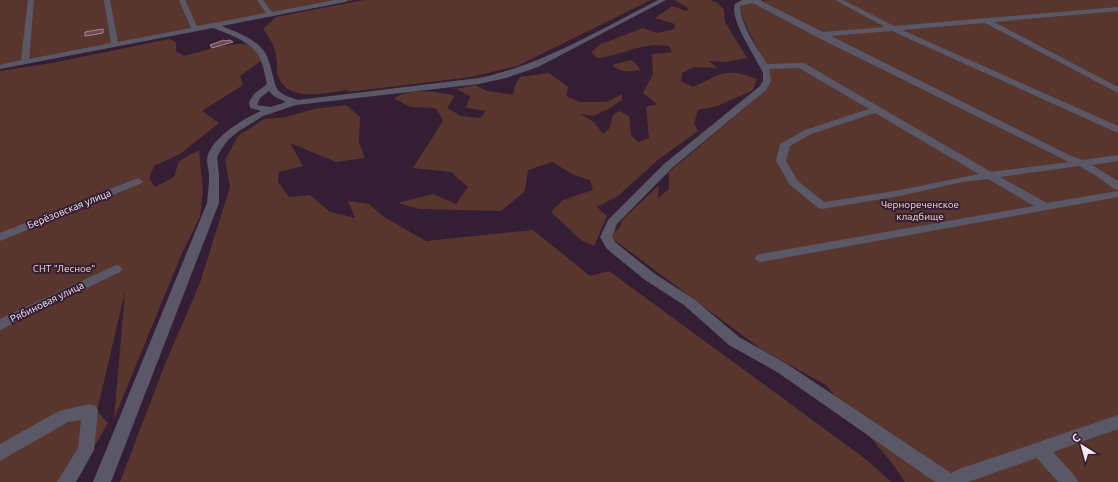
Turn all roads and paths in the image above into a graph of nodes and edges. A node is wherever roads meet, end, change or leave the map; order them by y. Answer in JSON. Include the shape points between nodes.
{"nodes":[{"id":1,"x":31,"y":0,"type":"edge"},
{"id":2,"x":107,"y":0,"type":"edge"},
{"id":3,"x":182,"y":0,"type":"edge"},
{"id":4,"x":260,"y":0,"type":"edge"},
{"id":5,"x":345,"y":0,"type":"edge"},
{"id":6,"x":663,"y":0,"type":"edge"},
{"id":7,"x":753,"y":0,"type":"edge"},
{"id":8,"x":759,"y":0,"type":"edge"},
{"id":9,"x":838,"y":0,"type":"edge"},
{"id":10,"x":337,"y":1,"type":"edge"},
{"id":11,"x":1118,"y":10,"type":"edge"},
{"id":12,"x":270,"y":14,"type":"junction"},
{"id":13,"x":987,"y":21,"type":"junction"},
{"id":14,"x":215,"y":26,"type":"junction"},
{"id":15,"x":892,"y":28,"type":"junction"},
{"id":16,"x":194,"y":29,"type":"junction"},
{"id":17,"x":820,"y":35,"type":"junction"},
{"id":18,"x":115,"y":45,"type":"junction"},
{"id":19,"x":25,"y":62,"type":"junction"},
{"id":20,"x":0,"y":67,"type":"edge"},
{"id":21,"x":764,"y":67,"type":"junction"},
{"id":22,"x":271,"y":85,"type":"junction"},
{"id":23,"x":1118,"y":90,"type":"edge"},
{"id":24,"x":298,"y":103,"type":"junction"},
{"id":25,"x":270,"y":109,"type":"junction"},
{"id":26,"x":876,"y":110,"type":"junction"},
{"id":27,"x":1118,"y":130,"type":"edge"},
{"id":28,"x":1118,"y":158,"type":"edge"},
{"id":29,"x":1083,"y":164,"type":"junction"},
{"id":30,"x":991,"y":175,"type":"junction"},
{"id":31,"x":138,"y":181,"type":"dead end"},
{"id":32,"x":1118,"y":187,"type":"edge"},
{"id":33,"x":1118,"y":194,"type":"edge"},
{"id":34,"x":1045,"y":207,"type":"junction"},
{"id":35,"x":0,"y":237,"type":"edge"},
{"id":36,"x":761,"y":258,"type":"dead end"},
{"id":37,"x":116,"y":269,"type":"dead end"},
{"id":38,"x":0,"y":325,"type":"edge"},
{"id":39,"x":1118,"y":422,"type":"edge"},
{"id":40,"x":1040,"y":449,"type":"junction"},
{"id":41,"x":0,"y":453,"type":"edge"},
{"id":42,"x":66,"y":482,"type":"edge"},
{"id":43,"x":102,"y":482,"type":"edge"},
{"id":44,"x":950,"y":482,"type":"edge"},
{"id":45,"x":954,"y":482,"type":"edge"},
{"id":46,"x":1069,"y":482,"type":"edge"}],
"edges":[{"from":1,"to":19,"type":"street"},
{"from":2,"to":18,"type":"street"},
{"from":3,"to":16,"type":"street"},
{"from":4,"to":12,"type":"street"},
{"from":5,"to":10,"type":"street"},
{"from":6,"to":24,"type":"street","via":[[536,65],[503,76]]},
{"from":7,"to":8,"type":"street"},
{"from":7,"to":17,"type":"street"},
{"from":7,"to":21,"type":"street","via":[[742,2],[736,9]]},
{"from":9,"to":15,"type":"street"},
{"from":10,"to":12,"type":"street"},
{"from":11,"to":13,"type":"street"},
{"from":12,"to":14,"type":"street"},
{"from":13,"to":15,"type":"street"},
{"from":13,"to":23,"type":"street"},
{"from":14,"to":16,"type":"street"},
{"from":14,"to":22,"type":"street","via":[[235,34],[258,50],[263,57]]},
{"from":15,"to":17,"type":"street"},
{"from":15,"to":27,"type":"street"},
{"from":16,"to":18,"type":"street"},
{"from":17,"to":29,"type":"street"},
{"from":18,"to":19,"type":"street"},
{"from":19,"to":20,"type":"street"},
{"from":21,"to":26,"type":"street","via":[[801,65]]},
{"from":21,"to":44,"type":"street","via":[[767,81],[756,95],[668,166],[612,223],[606,237],[611,246],[650,277],[689,302],[734,341],[782,368]]},
{"from":22,"to":24,"type":"street","via":[[276,95]]},
{"from":22,"to":25,"type":"street","via":[[253,102],[253,106]]},
{"from":24,"to":25,"type":"street"},
{"from":25,"to":43,"type":"street","via":[[230,133],[212,158],[213,203]]},
{"from":26,"to":30,"type":"street"},
{"from":26,"to":30,"type":"street","via":[[808,132],[785,144],[781,161],[794,183],[822,206]]},
{"from":28,"to":29,"type":"street"},
{"from":29,"to":30,"type":"street"},
{"from":29,"to":32,"type":"street"},
{"from":30,"to":34,"type":"street"},
{"from":31,"to":35,"type":"street","name":"Берёзовская улица"},
{"from":33,"to":34,"type":"street"},
{"from":34,"to":36,"type":"street"},
{"from":37,"to":38,"type":"street","name":"Рябиновая улица"},
{"from":39,"to":40,"type":"street"},
{"from":40,"to":45,"type":"street","via":[[958,477]]},
{"from":40,"to":46,"type":"street"},
{"from":41,"to":42,"type":"street","via":[[65,416],[90,411],[86,450]]}]}
